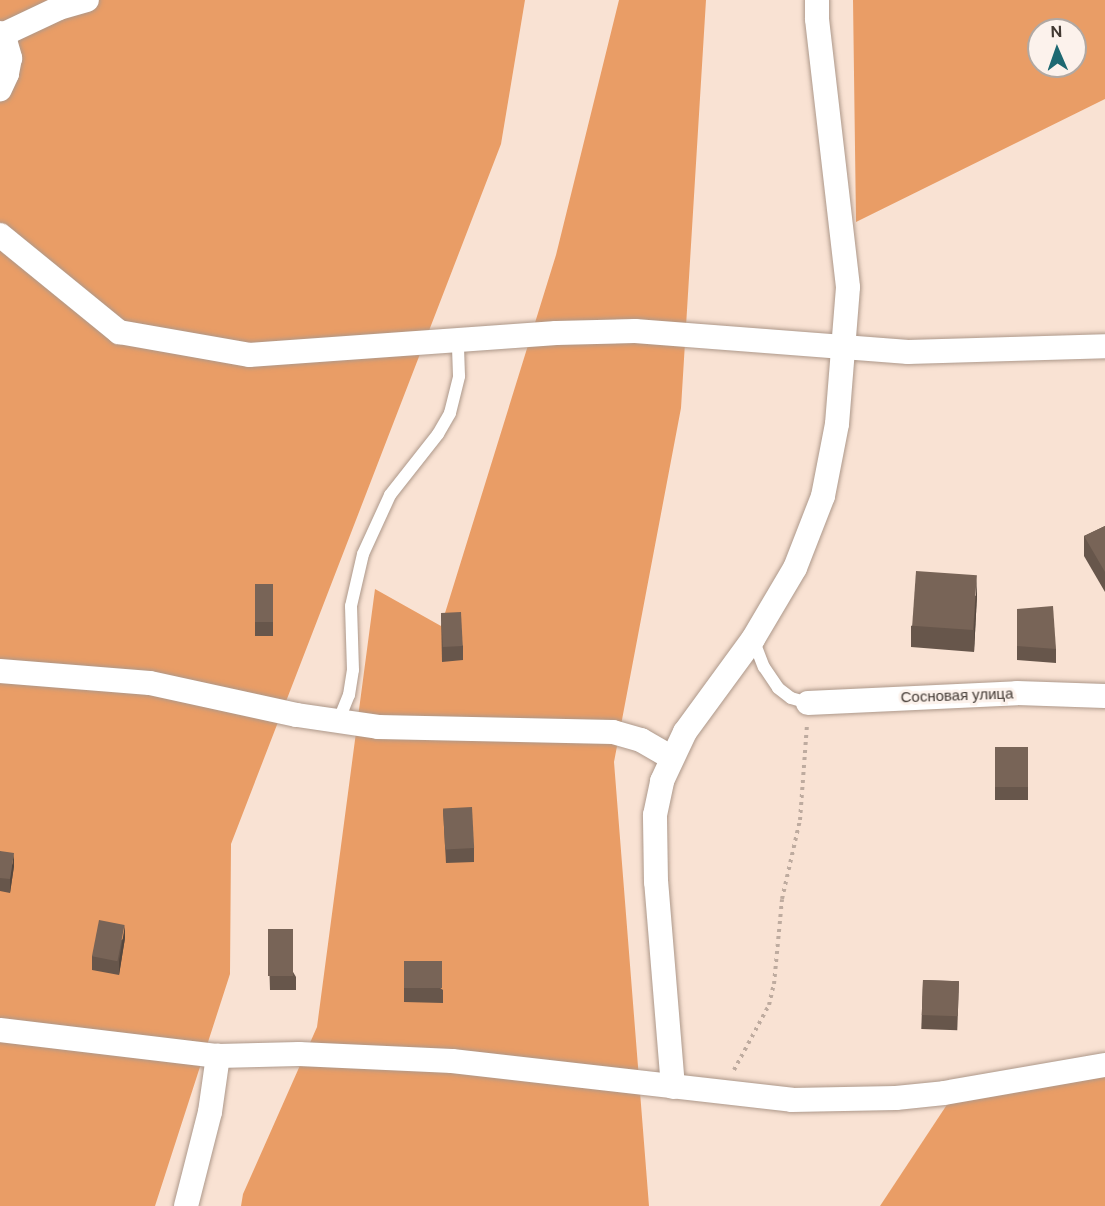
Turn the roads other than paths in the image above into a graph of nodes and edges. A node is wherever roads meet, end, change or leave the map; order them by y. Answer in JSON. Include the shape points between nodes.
{"nodes":[{"id":1,"x":87,"y":0,"type":"edge"},
{"id":2,"x":817,"y":0,"type":"edge"},
{"id":3,"x":1,"y":34,"type":"edge"},
{"id":4,"x":0,"y":89,"type":"edge"},
{"id":5,"x":0,"y":235,"type":"edge"},
{"id":6,"x":458,"y":341,"type":"junction"},
{"id":7,"x":844,"y":346,"type":"junction"},
{"id":8,"x":1105,"y":346,"type":"edge"},
{"id":9,"x":753,"y":639,"type":"junction"},
{"id":10,"x":0,"y":671,"type":"edge"},
{"id":11,"x":1105,"y":696,"type":"edge"},
{"id":12,"x":808,"y":703,"type":"joint"},
{"id":13,"x":338,"y":722,"type":"junction"},
{"id":14,"x":671,"y":757,"type":"junction"},
{"id":15,"x":0,"y":1030,"type":"edge"},
{"id":16,"x":218,"y":1056,"type":"junction"},
{"id":17,"x":1105,"y":1065,"type":"edge"},
{"id":18,"x":673,"y":1087,"type":"junction"},
{"id":19,"x":186,"y":1206,"type":"edge"}],
"edges":[{"from":1,"to":3,"type":"street","via":[[58,8]]},
{"from":2,"to":7,"type":"street","via":[[848,287]]},
{"from":3,"to":4,"type":"street","via":[[10,58]]},
{"from":5,"to":6,"type":"street","via":[[119,332],[249,355]]},
{"from":6,"to":7,"type":"street","via":[[556,333],[635,332]]},
{"from":6,"to":13,"type":"lane","via":[[459,376],[450,413],[390,495],[363,554],[351,606],[353,670],[349,695]]},
{"from":7,"to":8,"type":"street","via":[[908,352]]},
{"from":7,"to":9,"type":"street","via":[[833,448],[823,496],[795,568]]},
{"from":9,"to":12,"type":"lane","via":[[778,688],[791,698]]},
{"from":9,"to":14,"type":"street"},
{"from":10,"to":13,"type":"street","via":[[150,683]]},
{"from":11,"to":12,"type":"street","name":"Сосновая улица","via":[[1017,693]]},
{"from":13,"to":14,"type":"street","via":[[422,729],[613,732],[641,740]]},
{"from":14,"to":18,"type":"street","via":[[662,781],[655,826]]},
{"from":15,"to":16,"type":"street"},
{"from":16,"to":18,"type":"street","via":[[299,1054],[452,1061]]},
{"from":16,"to":19,"type":"street","via":[[210,1112]]},
{"from":17,"to":18,"type":"street","via":[[896,1098],[792,1100]]}]}
